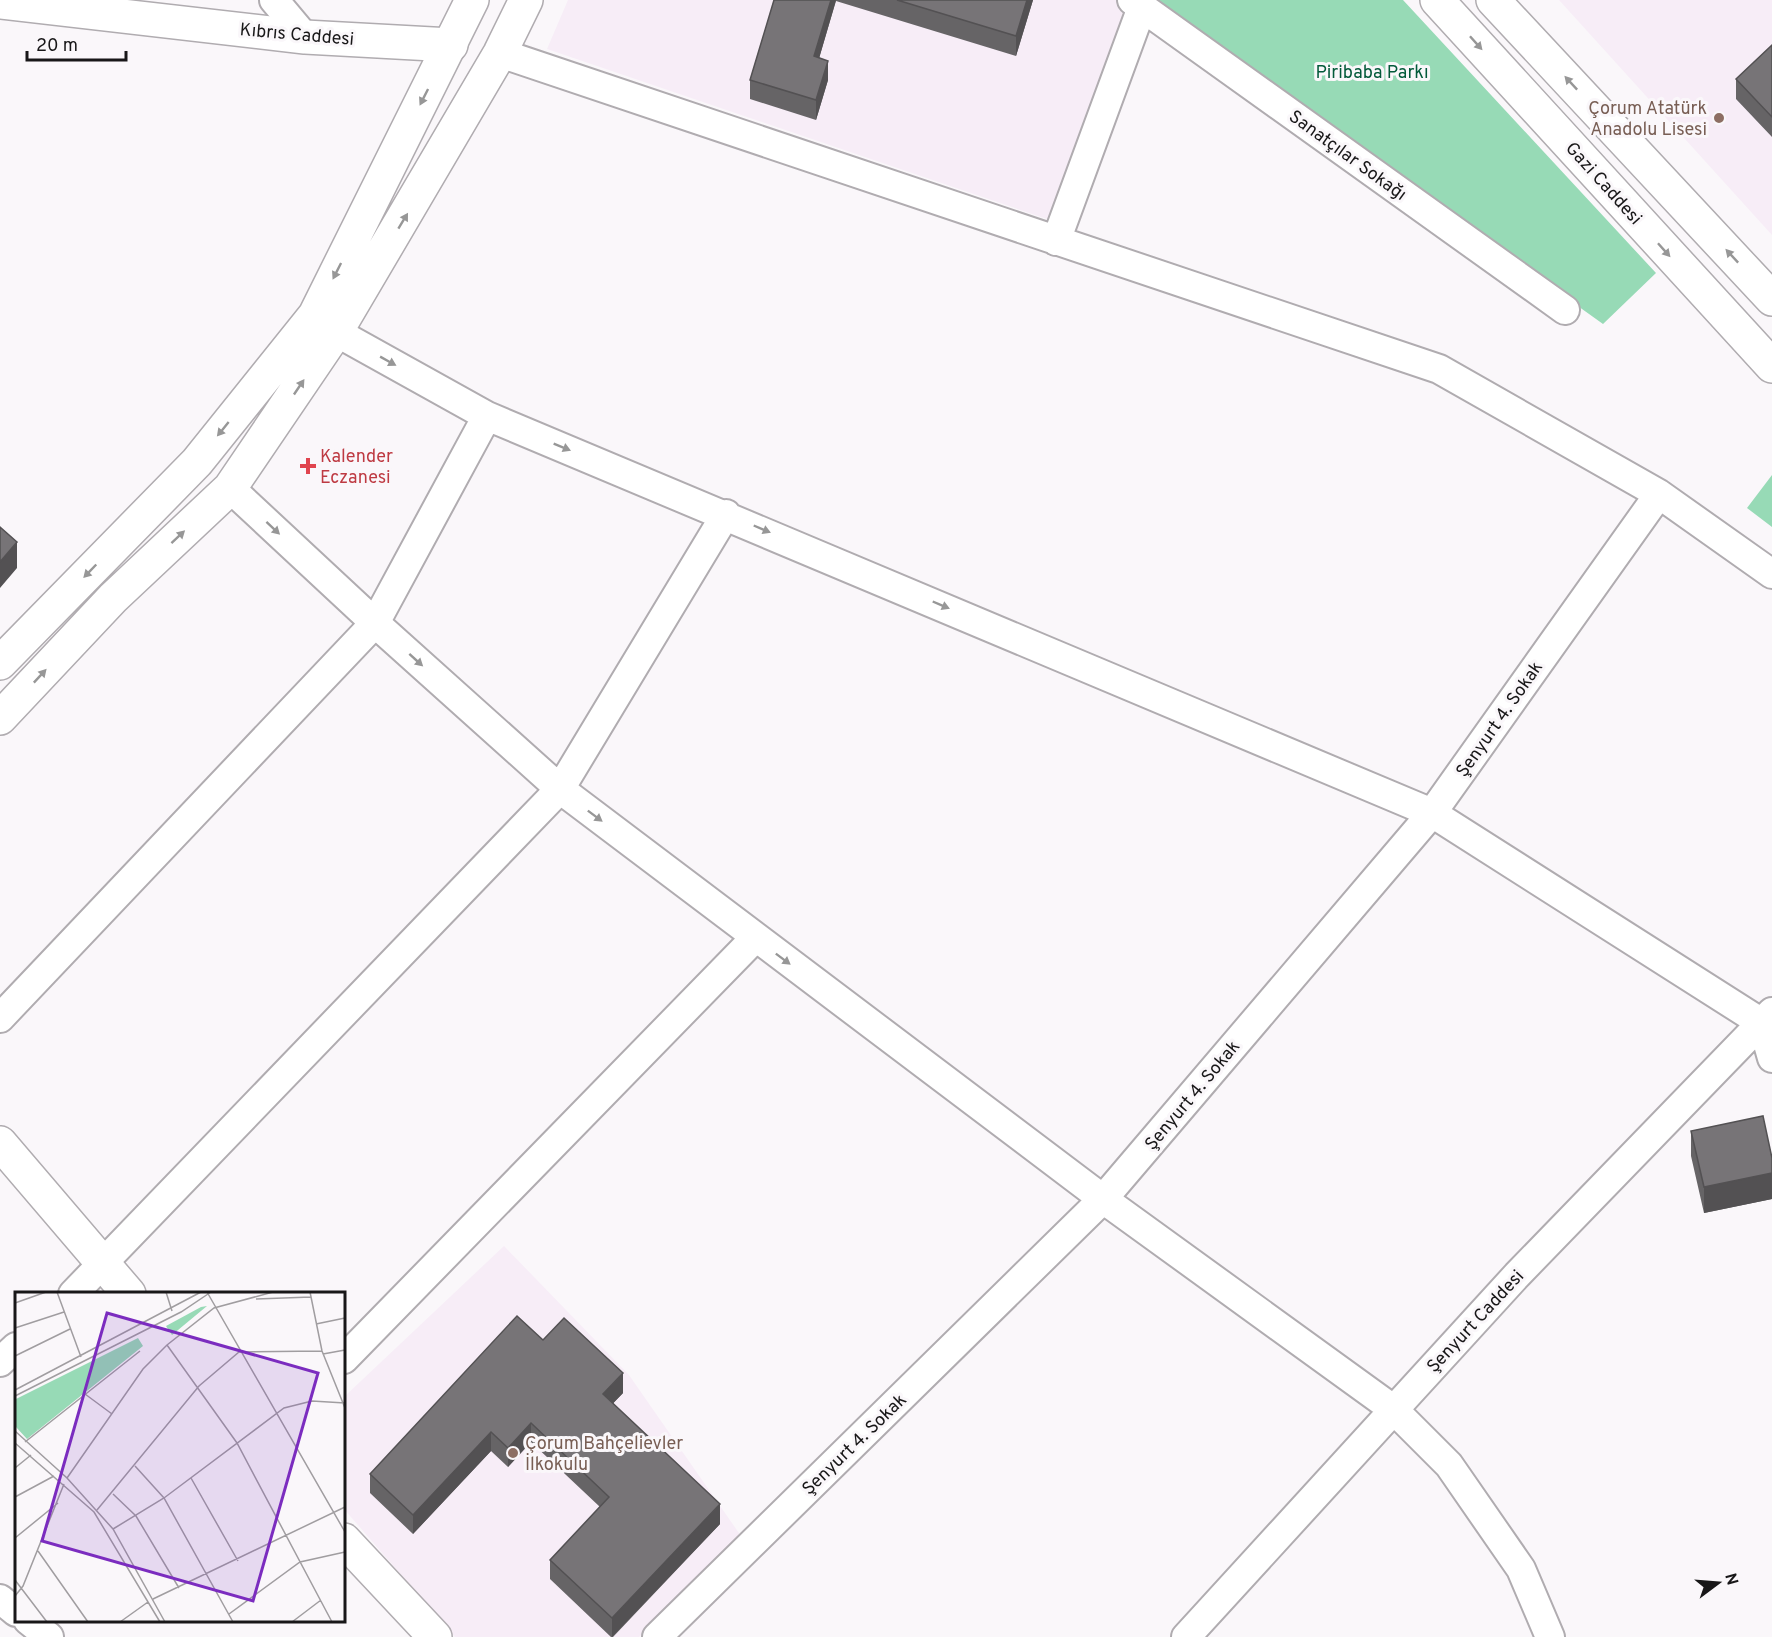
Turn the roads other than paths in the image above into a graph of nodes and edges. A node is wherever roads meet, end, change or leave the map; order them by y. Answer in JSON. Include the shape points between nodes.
{"nodes":[{"id":1,"x":274,"y":0,"type":"edge"},
{"id":2,"x":472,"y":0,"type":"edge"},
{"id":3,"x":526,"y":0,"type":"edge"},
{"id":4,"x":1437,"y":0,"type":"edge"},
{"id":5,"x":1493,"y":0,"type":"edge"},
{"id":6,"x":0,"y":2,"type":"edge"},
{"id":7,"x":1137,"y":4,"type":"edge"},
{"id":8,"x":304,"y":37,"type":"junction"},
{"id":9,"x":451,"y":45,"type":"junction"},
{"id":10,"x":500,"y":53,"type":"junction"},
{"id":11,"x":1056,"y":241,"type":"junction"},
{"id":12,"x":1772,"y":299,"type":"edge"},
{"id":13,"x":1565,"y":310,"type":"dead end"},
{"id":14,"x":336,"y":332,"type":"junction"},
{"id":15,"x":1772,"y":366,"type":"edge"},
{"id":16,"x":487,"y":416,"type":"junction"},
{"id":17,"x":230,"y":488,"type":"junction"},
{"id":18,"x":1659,"y":494,"type":"junction"},
{"id":19,"x":726,"y":514,"type":"junction"},
{"id":20,"x":1772,"y":574,"type":"edge"},
{"id":21,"x":375,"y":623,"type":"junction"},
{"id":22,"x":0,"y":663,"type":"edge"},
{"id":23,"x":0,"y":718,"type":"edge"},
{"id":24,"x":560,"y":789,"type":"junction"},
{"id":25,"x":1432,"y":813,"type":"junction"},
{"id":26,"x":755,"y":938,"type":"junction"},
{"id":27,"x":1767,"y":1017,"type":"edge"},
{"id":28,"x":0,"y":1018,"type":"edge"},
{"id":29,"x":1772,"y":1058,"type":"edge"},
{"id":30,"x":0,"y":1143,"type":"edge"},
{"id":31,"x":1103,"y":1200,"type":"junction"},
{"id":32,"x":104,"y":1264,"type":"junction"},
{"id":33,"x":74,"y":1292,"type":"edge"},
{"id":34,"x":128,"y":1292,"type":"edge"},
{"id":35,"x":15,"y":1348,"type":"edge"},
{"id":36,"x":345,"y":1358,"type":"edge"},
{"id":37,"x":0,"y":1362,"type":"edge"},
{"id":38,"x":1393,"y":1409,"type":"junction"},
{"id":39,"x":345,"y":1541,"type":"edge"},
{"id":40,"x":0,"y":1599,"type":"edge"},
{"id":41,"x":15,"y":1611,"type":"edge"},
{"id":42,"x":30,"y":1622,"type":"edge"},
{"id":43,"x":49,"y":1637,"type":"edge"},
{"id":44,"x":435,"y":1637,"type":"edge"},
{"id":45,"x":657,"y":1637,"type":"edge"},
{"id":46,"x":1186,"y":1637,"type":"edge"},
{"id":47,"x":1550,"y":1637,"type":"edge"}],
"edges":[{"from":1,"to":8,"type":"street"},
{"from":2,"to":9,"type":"main road"},
{"from":3,"to":10,"type":"main road"},
{"from":4,"to":15,"type":"main road","name":"Gazi Caddesi","one_way":true},
{"from":12,"to":5,"type":"main road","one_way":true},
{"from":6,"to":8,"type":"main road","name":"Kıbrıs Caddesi"},
{"from":7,"to":11,"type":"street"},
{"from":7,"to":13,"type":"street","name":"Sanatçılar Sokağı"},
{"from":8,"to":9,"type":"main road","name":"Kıbrıs Caddesi"},
{"from":9,"to":22,"type":"main road","one_way":true,"via":[[315,315],[197,462]]},
{"from":10,"to":11,"type":"street"},
{"from":14,"to":10,"type":"main road","one_way":true},
{"from":11,"to":18,"type":"street","via":[[1439,369]]},
{"from":14,"to":16,"type":"street","one_way":true},
{"from":17,"to":14,"type":"main road","one_way":true},
{"from":16,"to":19,"type":"street","one_way":true},
{"from":16,"to":21,"type":"street"},
{"from":17,"to":21,"type":"street","one_way":true},
{"from":23,"to":17,"type":"main road","one_way":true,"via":[[113,598]]},
{"from":18,"to":20,"type":"street"},
{"from":18,"to":25,"type":"street","name":"Şenyurt 4. Sokak"},
{"from":19,"to":24,"type":"street"},
{"from":19,"to":25,"type":"street","one_way":true},
{"from":21,"to":24,"type":"street","one_way":true},
{"from":21,"to":28,"type":"street"},
{"from":24,"to":26,"type":"street","one_way":true},
{"from":24,"to":32,"type":"street"},
{"from":25,"to":27,"type":"street"},
{"from":25,"to":31,"type":"street","name":"Şenyurt 4. Sokak"},
{"from":26,"to":31,"type":"street","one_way":true},
{"from":26,"to":36,"type":"street"},
{"from":27,"to":29,"type":"street"},
{"from":27,"to":38,"type":"street","name":"Şenyurt Caddesi"},
{"from":30,"to":32,"type":"main road"},
{"from":31,"to":38,"type":"street"},
{"from":31,"to":45,"type":"street","name":"Şenyurt 4. Sokak"},
{"from":32,"to":33,"type":"street"},
{"from":32,"to":34,"type":"main road"},
{"from":35,"to":37,"type":"street"},
{"from":38,"to":46,"type":"street","name":"Şenyurt Caddesi"},
{"from":38,"to":47,"type":"street","via":[[1449,1465],[1521,1569]]},
{"from":39,"to":44,"type":"main road"},
{"from":40,"to":41,"type":"street"},
{"from":42,"to":43,"type":"street"}]}
